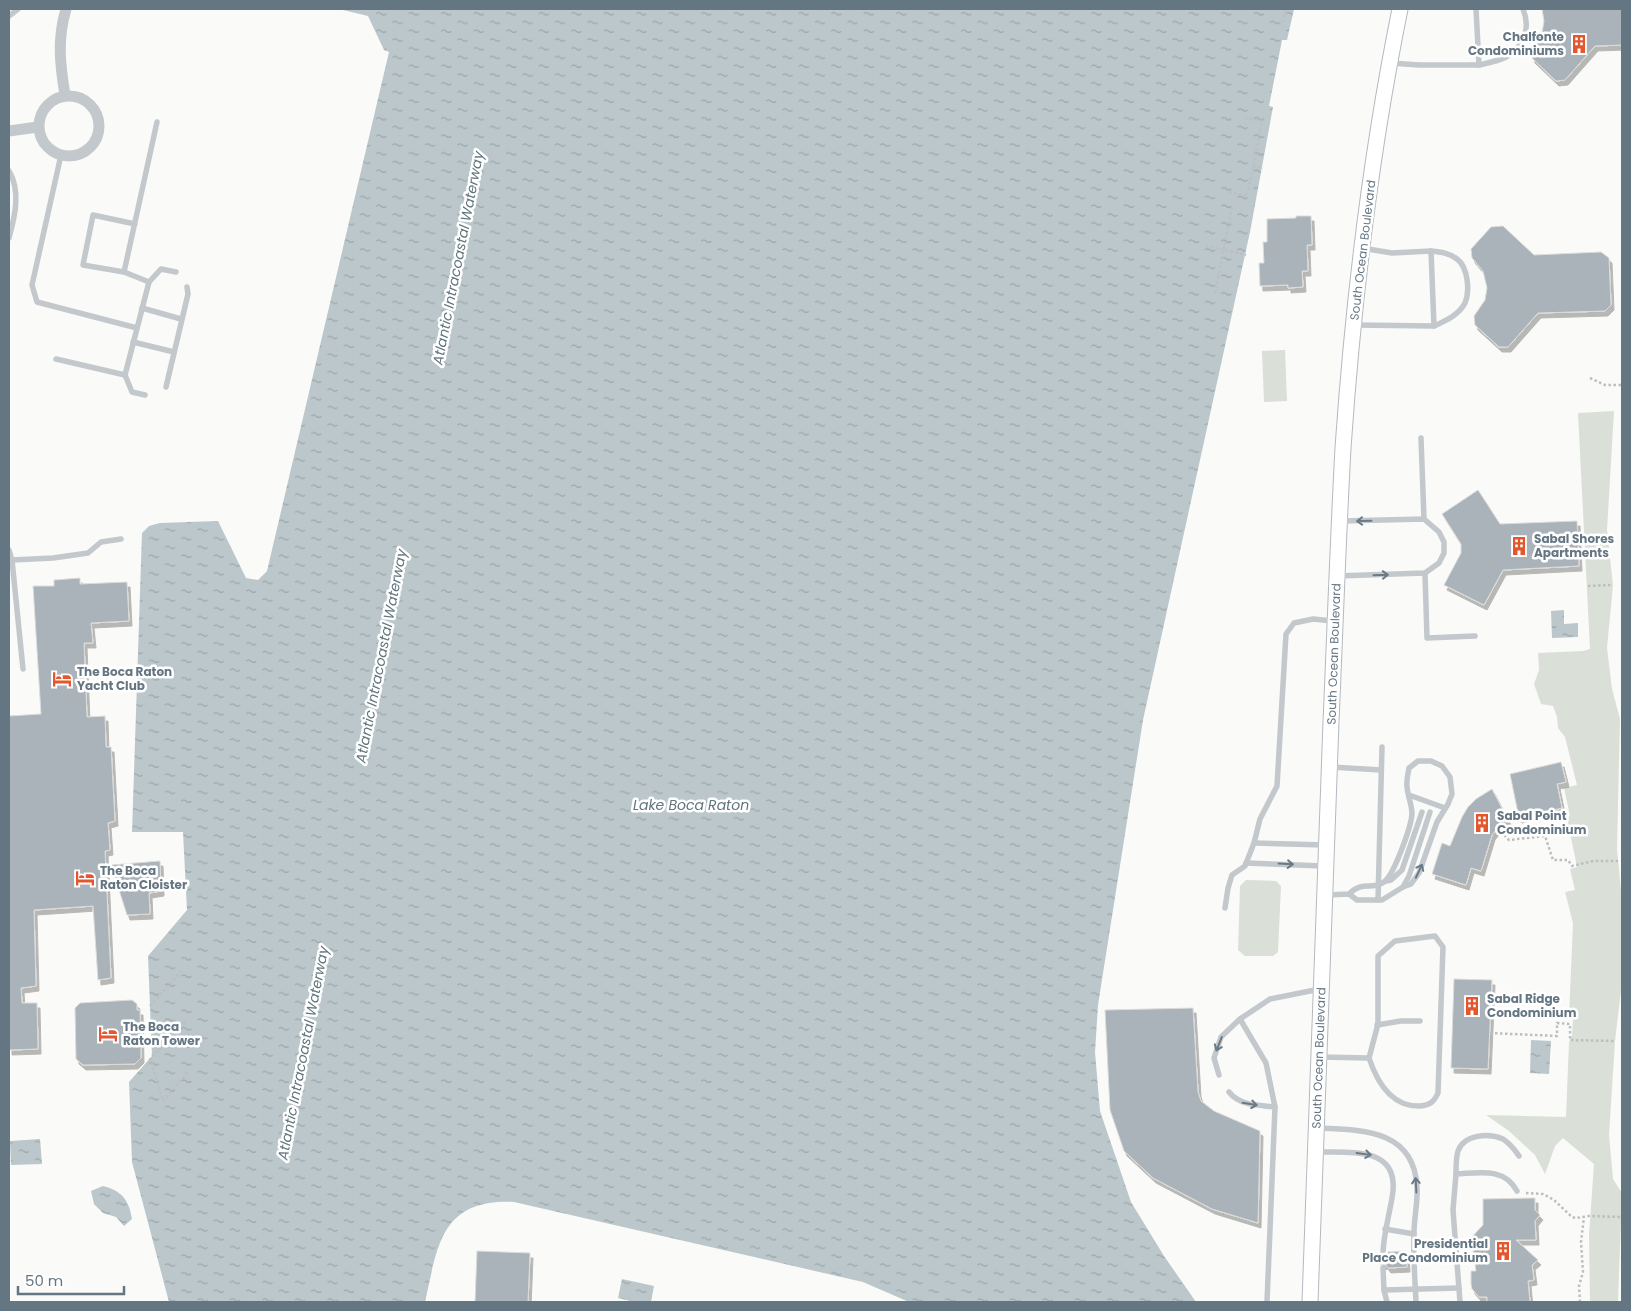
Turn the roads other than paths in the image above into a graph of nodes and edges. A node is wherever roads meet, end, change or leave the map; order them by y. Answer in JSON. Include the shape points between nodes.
{"nodes":[{"id":1,"x":18,"y":9,"type":"edge"},
{"id":2,"x":66,"y":9,"type":"edge"},
{"id":3,"x":1400,"y":9,"type":"edge"},
{"id":4,"x":1476,"y":9,"type":"edge"},
{"id":5,"x":1523,"y":9,"type":"edge"},
{"id":6,"x":9,"y":16,"type":"edge"},
{"id":7,"x":1390,"y":63,"type":"junction"},
{"id":8,"x":1479,"y":65,"type":"junction"},
{"id":9,"x":65,"y":95,"type":"junction"},
{"id":10,"x":157,"y":122,"type":"dead end"},
{"id":11,"x":38,"y":127,"type":"junction"},
{"id":12,"x":9,"y":131,"type":"edge"},
{"id":13,"x":61,"y":155,"type":"junction"},
{"id":14,"x":9,"y":170,"type":"edge"},
{"id":15,"x":135,"y":224,"type":"junction"},
{"id":16,"x":9,"y":238,"type":"edge"},
{"id":17,"x":1362,"y":248,"type":"junction"},
{"id":18,"x":1431,"y":251,"type":"junction"},
{"id":19,"x":124,"y":272,"type":"junction"},
{"id":20,"x":176,"y":272,"type":"dead end"},
{"id":21,"x":149,"y":282,"type":"junction"},
{"id":22,"x":187,"y":287,"type":"dead end"},
{"id":23,"x":142,"y":308,"type":"junction"},
{"id":24,"x":182,"y":319,"type":"junction"},
{"id":25,"x":1354,"y":326,"type":"junction"},
{"id":26,"x":1434,"y":326,"type":"junction"},
{"id":27,"x":137,"y":328,"type":"junction"},
{"id":28,"x":134,"y":342,"type":"junction"},
{"id":29,"x":174,"y":352,"type":"junction"},
{"id":30,"x":56,"y":359,"type":"dead end"},
{"id":31,"x":125,"y":375,"type":"junction"},
{"id":32,"x":166,"y":387,"type":"dead end"},
{"id":33,"x":145,"y":395,"type":"dead end"},
{"id":34,"x":1421,"y":438,"type":"dead end"},
{"id":35,"x":1424,"y":520,"type":"junction"},
{"id":36,"x":1339,"y":521,"type":"junction"},
{"id":37,"x":121,"y":539,"type":"dead end"},
{"id":38,"x":9,"y":550,"type":"edge"},
{"id":39,"x":12,"y":560,"type":"junction"},
{"id":40,"x":1425,"y":573,"type":"junction"},
{"id":41,"x":1337,"y":576,"type":"junction"},
{"id":42,"x":1335,"y":621,"type":"junction"},
{"id":43,"x":1476,"y":636,"type":"dead end"},
{"id":44,"x":23,"y":669,"type":"dead end"},
{"id":45,"x":1382,"y":746,"type":"dead end"},
{"id":46,"x":1330,"y":767,"type":"junction"},
{"id":47,"x":1381,"y":770,"type":"junction"},
{"id":48,"x":1409,"y":795,"type":"junction"},
{"id":49,"x":1445,"y":808,"type":"junction"},
{"id":50,"x":1422,"y":812,"type":"dead end"},
{"id":51,"x":1430,"y":812,"type":"dead end"},
{"id":52,"x":1254,"y":843,"type":"junction"},
{"id":53,"x":1327,"y":845,"type":"junction"},
{"id":54,"x":1246,"y":862,"type":"junction"},
{"id":55,"x":1326,"y":866,"type":"junction"},
{"id":56,"x":1386,"y":881,"type":"junction"},
{"id":57,"x":1378,"y":885,"type":"junction"},
{"id":58,"x":1402,"y":887,"type":"junction"},
{"id":59,"x":1349,"y":894,"type":"junction"},
{"id":60,"x":1325,"y":895,"type":"junction"},
{"id":61,"x":1378,"y":900,"type":"junction"},
{"id":62,"x":1225,"y":908,"type":"dead end"},
{"id":63,"x":1322,"y":989,"type":"junction"},
{"id":64,"x":1240,"y":1018,"type":"junction"},
{"id":65,"x":1420,"y":1021,"type":"dead end"},
{"id":66,"x":1378,"y":1025,"type":"junction"},
{"id":67,"x":1319,"y":1057,"type":"junction"},
{"id":68,"x":1369,"y":1058,"type":"junction"},
{"id":69,"x":1219,"y":1075,"type":"dead end"},
{"id":70,"x":1229,"y":1092,"type":"dead end"},
{"id":71,"x":1275,"y":1108,"type":"junction"},
{"id":72,"x":1316,"y":1128,"type":"junction"},
{"id":73,"x":1316,"y":1152,"type":"junction"},
{"id":74,"x":1519,"y":1156,"type":"dead end"},
{"id":75,"x":1456,"y":1174,"type":"junction"},
{"id":76,"x":1517,"y":1191,"type":"road end"},
{"id":77,"x":1385,"y":1229,"type":"junction"},
{"id":78,"x":1414,"y":1234,"type":"junction"},
{"id":79,"x":1383,"y":1252,"type":"dead end"},
{"id":80,"x":1383,"y":1268,"type":"dead end"},
{"id":81,"x":1459,"y":1288,"type":"junction"},
{"id":82,"x":1415,"y":1289,"type":"junction"},
{"id":83,"x":1384,"y":1290,"type":"junction"},
{"id":84,"x":1267,"y":1302,"type":"edge"},
{"id":85,"x":1310,"y":1302,"type":"edge"},
{"id":86,"x":1387,"y":1302,"type":"edge"},
{"id":87,"x":1416,"y":1302,"type":"edge"},
{"id":88,"x":1460,"y":1302,"type":"edge"}],
"edges":[{"from":1,"to":6,"type":"lane"},
{"from":2,"to":9,"type":"street","via":[[59,46]]},
{"from":3,"to":7,"type":"main road","name":"South Ocean Boulevard"},
{"from":4,"to":8,"type":"lane"},
{"from":5,"to":8,"type":"lane","via":[[1527,30],[1521,44],[1506,57]]},
{"from":7,"to":8,"type":"lane"},
{"from":7,"to":17,"type":"main road","name":"South Ocean Boulevard"},
{"from":9,"to":11,"type":"street","via":[[56,98],[43,110]]},
{"from":9,"to":13,"type":"street","via":[[84,99],[92,105],[100,123],[95,142],[88,149],[80,154]]},
{"from":10,"to":15,"type":"lane"},
{"from":11,"to":12,"type":"street"},
{"from":11,"to":13,"type":"street","via":[[45,145]]},
{"from":13,"to":27,"type":"lane","via":[[32,284],[37,302]]},
{"from":14,"to":16,"type":"lane","via":[[14,180],[16,205]]},
{"from":15,"to":19,"type":"lane"},
{"from":15,"to":19,"type":"lane","via":[[93,215],[83,265]]},
{"from":17,"to":18,"type":"lane","via":[[1392,253]]},
{"from":17,"to":25,"type":"main road","name":"South Ocean Boulevard"},
{"from":18,"to":26,"type":"lane"},
{"from":18,"to":26,"type":"lane","via":[[1445,252],[1458,260],[1468,288],[1465,303],[1451,318]]},
{"from":19,"to":21,"type":"lane"},
{"from":20,"to":21,"type":"lane","via":[[161,269]]},
{"from":21,"to":23,"type":"lane"},
{"from":22,"to":24,"type":"lane"},
{"from":23,"to":24,"type":"lane"},
{"from":23,"to":27,"type":"lane"},
{"from":24,"to":29,"type":"lane"},
{"from":25,"to":26,"type":"lane"},
{"from":25,"to":36,"type":"main road","name":"South Ocean Boulevard"},
{"from":27,"to":28,"type":"lane"},
{"from":28,"to":29,"type":"lane"},
{"from":28,"to":31,"type":"lane"},
{"from":29,"to":32,"type":"lane"},
{"from":30,"to":31,"type":"lane"},
{"from":31,"to":33,"type":"lane","via":[[132,392]]},
{"from":34,"to":35,"type":"lane"},
{"from":35,"to":36,"type":"lane","one_way":true},
{"from":35,"to":40,"type":"lane","via":[[1439,532],[1444,542],[1444,553],[1439,563]]},
{"from":36,"to":41,"type":"main road","name":"South Ocean Boulevard"},
{"from":37,"to":39,"type":"lane","via":[[101,542],[88,553]]},
{"from":38,"to":39,"type":"lane"},
{"from":39,"to":44,"type":"lane"},
{"from":41,"to":40,"type":"lane","one_way":true},
{"from":40,"to":43,"type":"lane","via":[[1427,638]]},
{"from":41,"to":42,"type":"main road","name":"South Ocean Boulevard"},
{"from":42,"to":46,"type":"main road","name":"South Ocean Boulevard"},
{"from":42,"to":52,"type":"lane","via":[[1294,623],[1286,634],[1277,786],[1260,819]]},
{"from":45,"to":47,"type":"lane"},
{"from":46,"to":47,"type":"lane"},
{"from":46,"to":53,"type":"main road","name":"South Ocean Boulevard"},
{"from":47,"to":57,"type":"lane"},
{"from":48,"to":49,"type":"lane"},
{"from":48,"to":49,"type":"lane","via":[[1406,786],[1409,768],[1418,761],[1430,761],[1442,766],[1450,777],[1452,794]]},
{"from":48,"to":56,"type":"lane","via":[[1412,815],[1396,866]]},
{"from":58,"to":49,"type":"lane","one_way":true,"via":[[1411,884],[1419,873]]},
{"from":50,"to":56,"type":"lane","via":[[1402,870]]},
{"from":51,"to":58,"type":"lane","via":[[1409,876]]},
{"from":52,"to":53,"type":"lane"},
{"from":52,"to":54,"type":"lane"},
{"from":53,"to":55,"type":"main road","name":"South Ocean Boulevard"},
{"from":54,"to":55,"type":"lane","one_way":true},
{"from":54,"to":62,"type":"lane","via":[[1232,875]]},
{"from":55,"to":60,"type":"main road","name":"South Ocean Boulevard"},
{"from":56,"to":57,"type":"lane"},
{"from":57,"to":59,"type":"lane","via":[[1356,887]]},
{"from":57,"to":61,"type":"lane"},
{"from":58,"to":61,"type":"lane"},
{"from":59,"to":60,"type":"lane"},
{"from":59,"to":61,"type":"lane","via":[[1357,900]]},
{"from":60,"to":63,"type":"main road","name":"South Ocean Boulevard"},
{"from":63,"to":64,"type":"lane","via":[[1270,998]]},
{"from":63,"to":67,"type":"main road","name":"South Ocean Boulevard"},
{"from":64,"to":69,"type":"lane","one_way":true,"via":[[1221,1037],[1214,1058]]},
{"from":64,"to":71,"type":"lane","via":[[1266,1063]]},
{"from":65,"to":66,"type":"lane"},
{"from":66,"to":68,"type":"lane"},
{"from":66,"to":68,"type":"lane","via":[[1378,956],[1395,941],[1435,936],[1444,947],[1438,1093],[1435,1101],[1421,1106],[1399,1102],[1376,1078]]},
{"from":67,"to":68,"type":"lane"},
{"from":67,"to":72,"type":"main road","name":"South Ocean Boulevard"},
{"from":70,"to":71,"type":"lane","one_way":true,"via":[[1240,1102]]},
{"from":71,"to":84,"type":"lane"},
{"from":72,"to":73,"type":"main road","name":"South Ocean Boulevard"},
{"from":78,"to":72,"type":"lane","one_way":true,"via":[[1415,1172],[1402,1150],[1377,1133]]},
{"from":73,"to":77,"type":"lane","one_way":true,"via":[[1358,1153],[1384,1160],[1392,1171],[1394,1184]]},
{"from":73,"to":85,"type":"main road","name":"South Ocean Boulevard"},
{"from":74,"to":75,"type":"lane","via":[[1503,1140],[1493,1136],[1471,1138],[1458,1151]]},
{"from":75,"to":76,"type":"lane","via":[[1498,1174],[1513,1184]]},
{"from":75,"to":81,"type":"lane","via":[[1454,1210]]},
{"from":77,"to":78,"type":"lane"},
{"from":77,"to":79,"type":"lane"},
{"from":78,"to":82,"type":"lane"},
{"from":80,"to":83,"type":"lane"},
{"from":81,"to":82,"type":"lane"},
{"from":81,"to":88,"type":"lane"},
{"from":82,"to":83,"type":"lane"},
{"from":82,"to":87,"type":"lane"},
{"from":83,"to":86,"type":"lane"}]}
